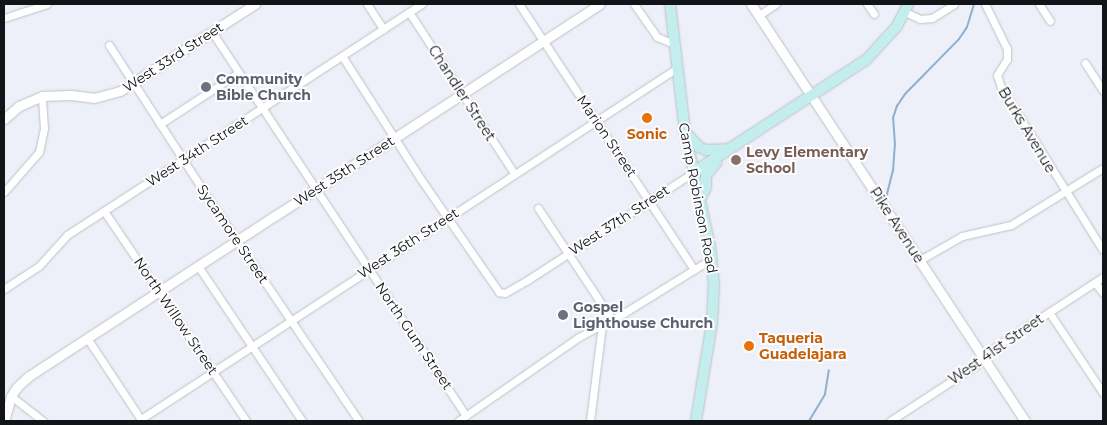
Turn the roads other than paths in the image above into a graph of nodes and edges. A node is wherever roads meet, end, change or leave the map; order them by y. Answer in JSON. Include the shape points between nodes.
{"nodes":[{"id":1,"x":47,"y":4,"type":"edge"},
{"id":2,"x":255,"y":4,"type":"edge"},
{"id":3,"x":367,"y":4,"type":"edge"},
{"id":4,"x":422,"y":4,"type":"edge"},
{"id":5,"x":519,"y":4,"type":"edge"},
{"id":6,"x":600,"y":4,"type":"edge"},
{"id":7,"x":634,"y":4,"type":"edge"},
{"id":8,"x":670,"y":4,"type":"edge"},
{"id":9,"x":751,"y":4,"type":"edge"},
{"id":10,"x":776,"y":4,"type":"edge"},
{"id":11,"x":868,"y":4,"type":"edge"},
{"id":12,"x":954,"y":4,"type":"edge"},
{"id":13,"x":985,"y":4,"type":"edge"},
{"id":14,"x":1039,"y":4,"type":"edge"},
{"id":15,"x":906,"y":8,"type":"edge"},
{"id":16,"x":409,"y":12,"type":"junction"},
{"id":17,"x":874,"y":14,"type":"dead end"},
{"id":18,"x":759,"y":15,"type":"junction"},
{"id":19,"x":4,"y":18,"type":"edge"},
{"id":20,"x":1050,"y":21,"type":"dead end"},
{"id":21,"x":383,"y":29,"type":"junction"},
{"id":22,"x":212,"y":32,"type":"junction"},
{"id":23,"x":543,"y":40,"type":"junction"},
{"id":24,"x":674,"y":44,"type":"junction"},
{"id":25,"x":109,"y":45,"type":"dead end"},
{"id":26,"x":342,"y":56,"type":"junction"},
{"id":27,"x":1085,"y":63,"type":"dead end"},
{"id":28,"x":676,"y":68,"type":"junction"},
{"id":29,"x":238,"y":73,"type":"junction"},
{"id":30,"x":133,"y":84,"type":"junction"},
{"id":31,"x":1103,"y":91,"type":"edge"},
{"id":32,"x":462,"y":94,"type":"junction"},
{"id":33,"x":42,"y":96,"type":"junction"},
{"id":34,"x":812,"y":96,"type":"junction"},
{"id":35,"x":262,"y":109,"type":"junction"},
{"id":36,"x":4,"y":119,"type":"edge"},
{"id":37,"x":596,"y":121,"type":"junction"},
{"id":38,"x":160,"y":124,"type":"junction"},
{"id":39,"x":685,"y":132,"type":"junction"},
{"id":40,"x":394,"y":138,"type":"junction"},
{"id":41,"x":730,"y":149,"type":"junction"},
{"id":42,"x":721,"y":155,"type":"junction"},
{"id":43,"x":184,"y":160,"type":"junction"},
{"id":44,"x":1103,"y":168,"type":"edge"},
{"id":45,"x":694,"y":172,"type":"junction"},
{"id":46,"x":514,"y":173,"type":"junction"},
{"id":47,"x":315,"y":190,"type":"junction"},
{"id":48,"x":1064,"y":191,"type":"junction"},
{"id":49,"x":4,"y":192,"type":"edge"},
{"id":50,"x":700,"y":199,"type":"junction"},
{"id":51,"x":650,"y":201,"type":"junction"},
{"id":52,"x":538,"y":208,"type":"dead end"},
{"id":53,"x":104,"y":211,"type":"junction"},
{"id":54,"x":448,"y":218,"type":"junction"},
{"id":55,"x":237,"y":240,"type":"junction"},
{"id":56,"x":1103,"y":250,"type":"edge"},
{"id":57,"x":568,"y":253,"type":"junction"},
{"id":58,"x":711,"y":258,"type":"junction"},
{"id":59,"x":920,"y":260,"type":"junction"},
{"id":60,"x":198,"y":266,"type":"junction"},
{"id":61,"x":369,"y":269,"type":"junction"},
{"id":62,"x":694,"y":269,"type":"junction"},
{"id":63,"x":1103,"y":278,"type":"edge"},
{"id":64,"x":1096,"y":283,"type":"junction"},
{"id":65,"x":4,"y":289,"type":"edge"},
{"id":66,"x":159,"y":291,"type":"junction"},
{"id":67,"x":1103,"y":293,"type":"edge"},
{"id":68,"x":1049,"y":312,"type":"junction"},
{"id":69,"x":292,"y":320,"type":"junction"},
{"id":70,"x":612,"y":320,"type":"junction"},
{"id":71,"x":602,"y":324,"type":"junction"},
{"id":72,"x":87,"y":338,"type":"junction"},
{"id":73,"x":252,"y":346,"type":"junction"},
{"id":74,"x":983,"y":358,"type":"junction"},
{"id":75,"x":214,"y":372,"type":"junction"},
{"id":76,"x":1103,"y":393,"type":"edge"},
{"id":77,"x":11,"y":396,"type":"junction"},
{"id":78,"x":463,"y":419,"type":"edge"},
{"id":79,"x":142,"y":420,"type":"edge"},
{"id":80,"x":4,"y":421,"type":"edge"},
{"id":81,"x":43,"y":421,"type":"edge"},
{"id":82,"x":246,"y":421,"type":"edge"},
{"id":83,"x":302,"y":421,"type":"edge"},
{"id":84,"x":359,"y":421,"type":"edge"},
{"id":85,"x":590,"y":421,"type":"edge"},
{"id":86,"x":696,"y":421,"type":"edge"},
{"id":87,"x":890,"y":421,"type":"edge"},
{"id":88,"x":1025,"y":421,"type":"edge"}],
"edges":[{"from":1,"to":19,"type":"street"},
{"from":2,"to":22,"type":"street","name":"West 33rd Street"},
{"from":3,"to":21,"type":"street"},
{"from":4,"to":16,"type":"street","name":"West 34th Street"},
{"from":5,"to":23,"type":"street","name":"Marion Street"},
{"from":6,"to":23,"type":"street","name":"West 35th Street"},
{"from":7,"to":24,"type":"street","via":[[657,37]]},
{"from":8,"to":24,"type":"main road","name":"Camp Robinson Road"},
{"from":9,"to":18,"type":"street","name":"Pike Avenue"},
{"from":10,"to":18,"type":"street"},
{"from":11,"to":17,"type":"street"},
{"from":12,"to":15,"type":"street","via":[[932,18],[920,19]]},
{"from":13,"to":48,"type":"street","name":"Burks Avenue","via":[[1008,54],[997,80]]},
{"from":14,"to":20,"type":"street"},
{"from":15,"to":34,"type":"main road","name":"West 37th Street","via":[[888,38],[866,60]]},
{"from":16,"to":21,"type":"street","name":"West 34th Street"},
{"from":16,"to":32,"type":"street","name":"Chandler Street"},
{"from":18,"to":34,"type":"street","name":"Pike Avenue"},
{"from":21,"to":26,"type":"street","name":"West 34th Street"},
{"from":22,"to":29,"type":"street","name":"North Gum Street"},
{"from":22,"to":30,"type":"street","name":"West 33rd Street"},
{"from":23,"to":32,"type":"street","name":"West 35th Street"},
{"from":23,"to":37,"type":"street","name":"Marion Street"},
{"from":24,"to":28,"type":"main road","name":"Camp Robinson Road"},
{"from":25,"to":30,"type":"street","name":"Sycamore Street"},
{"from":26,"to":35,"type":"street","name":"West 34th Street"},
{"from":26,"to":40,"type":"street"},
{"from":27,"to":31,"type":"street"},
{"from":28,"to":37,"type":"street","name":"West 36th Street"},
{"from":28,"to":39,"type":"main road","name":"Camp Robinson Road"},
{"from":29,"to":35,"type":"street","name":"North Gum Street"},
{"from":29,"to":38,"type":"street"},
{"from":30,"to":33,"type":"street","name":"West 33rd Street","via":[[104,97]]},
{"from":30,"to":38,"type":"street","name":"Sycamore Street"},
{"from":32,"to":40,"type":"street","name":"West 35th Street"},
{"from":32,"to":46,"type":"street","name":"Chandler Street"},
{"from":33,"to":36,"type":"street","name":"West 33rd Street","via":[[19,106]]},
{"from":33,"to":49,"type":"street","via":[[44,128],[40,152]]},
{"from":34,"to":41,"type":"main road","name":"West 37th Street"},
{"from":34,"to":59,"type":"street","name":"Pike Avenue"},
{"from":35,"to":43,"type":"street","name":"West 34th Street"},
{"from":35,"to":47,"type":"street","name":"North Gum Street"},
{"from":37,"to":46,"type":"street","name":"West 36th Street"},
{"from":37,"to":51,"type":"street","name":"Marion Street"},
{"from":38,"to":43,"type":"street","name":"Sycamore Street"},
{"from":39,"to":41,"type":"main road","via":[[706,150]]},
{"from":39,"to":45,"type":"main road","name":"Camp Robinson Road"},
{"from":40,"to":47,"type":"street","name":"West 35th Street"},
{"from":40,"to":54,"type":"street"},
{"from":41,"to":42,"type":"main road","name":"West 37th Street"},
{"from":42,"to":45,"type":"main road","name":"West 37th Street"},
{"from":42,"to":50,"type":"main road","via":[[706,175],[706,187]]},
{"from":43,"to":53,"type":"street","name":"West 34th Street"},
{"from":43,"to":55,"type":"street","name":"Sycamore Street"},
{"from":44,"to":48,"type":"street"},
{"from":45,"to":50,"type":"main road","name":"Camp Robinson Road"},
{"from":45,"to":51,"type":"street","name":"West 37th Street"},
{"from":46,"to":54,"type":"street","name":"West 36th Street"},
{"from":47,"to":55,"type":"street","name":"West 35th Street"},
{"from":47,"to":61,"type":"street","name":"North Gum Street"},
{"from":48,"to":56,"type":"street","name":"Burks Avenue"},
{"from":48,"to":59,"type":"street","via":[[1012,225],[962,236]]},
{"from":50,"to":58,"type":"main road","name":"Camp Robinson Road"},
{"from":51,"to":57,"type":"street","name":"West 37th Street"},
{"from":51,"to":62,"type":"street","name":"Marion Street"},
{"from":52,"to":57,"type":"street"},
{"from":53,"to":65,"type":"street","name":"West 34th Street","via":[[67,235],[38,266]]},
{"from":53,"to":66,"type":"street","name":"North Willow Street"},
{"from":54,"to":57,"type":"street","name":"West 37th Street","via":[[495,290],[502,293]]},
{"from":54,"to":61,"type":"street","name":"West 36th Street"},
{"from":55,"to":60,"type":"street","name":"West 35th Street"},
{"from":55,"to":69,"type":"street","name":"Sycamore Street"},
{"from":57,"to":70,"type":"street"},
{"from":58,"to":62,"type":"street"},
{"from":58,"to":86,"type":"main road","name":"Camp Robinson Road","via":[[713,311]]},
{"from":59,"to":74,"type":"street","name":"Pike Avenue"},
{"from":60,"to":66,"type":"street","name":"West 35th Street"},
{"from":60,"to":73,"type":"street"},
{"from":61,"to":69,"type":"street","name":"West 36th Street"},
{"from":61,"to":78,"type":"street","name":"North Gum Street"},
{"from":62,"to":70,"type":"street"},
{"from":63,"to":64,"type":"street","name":"West 41st Street"},
{"from":64,"to":67,"type":"street"},
{"from":64,"to":68,"type":"street","name":"West 41st Street"},
{"from":66,"to":72,"type":"street","name":"West 35th Street"},
{"from":66,"to":75,"type":"street","name":"North Willow Street"},
{"from":68,"to":74,"type":"street","name":"West 41st Street"},
{"from":68,"to":76,"type":"street"},
{"from":69,"to":73,"type":"street","name":"West 36th Street"},
{"from":69,"to":84,"type":"street","name":"Sycamore Street"},
{"from":70,"to":71,"type":"street"},
{"from":71,"to":78,"type":"street"},
{"from":71,"to":85,"type":"street"},
{"from":72,"to":77,"type":"street","name":"West 35th Street","via":[[24,380]]},
{"from":72,"to":79,"type":"street"},
{"from":73,"to":75,"type":"street","name":"West 36th Street"},
{"from":73,"to":83,"type":"street"},
{"from":74,"to":87,"type":"street","name":"West 41st Street"},
{"from":74,"to":88,"type":"street","name":"Pike Avenue"},
{"from":75,"to":79,"type":"street","name":"West 36th Street"},
{"from":75,"to":82,"type":"street","name":"North Willow Street"},
{"from":77,"to":80,"type":"street"},
{"from":77,"to":81,"type":"street"}]}
